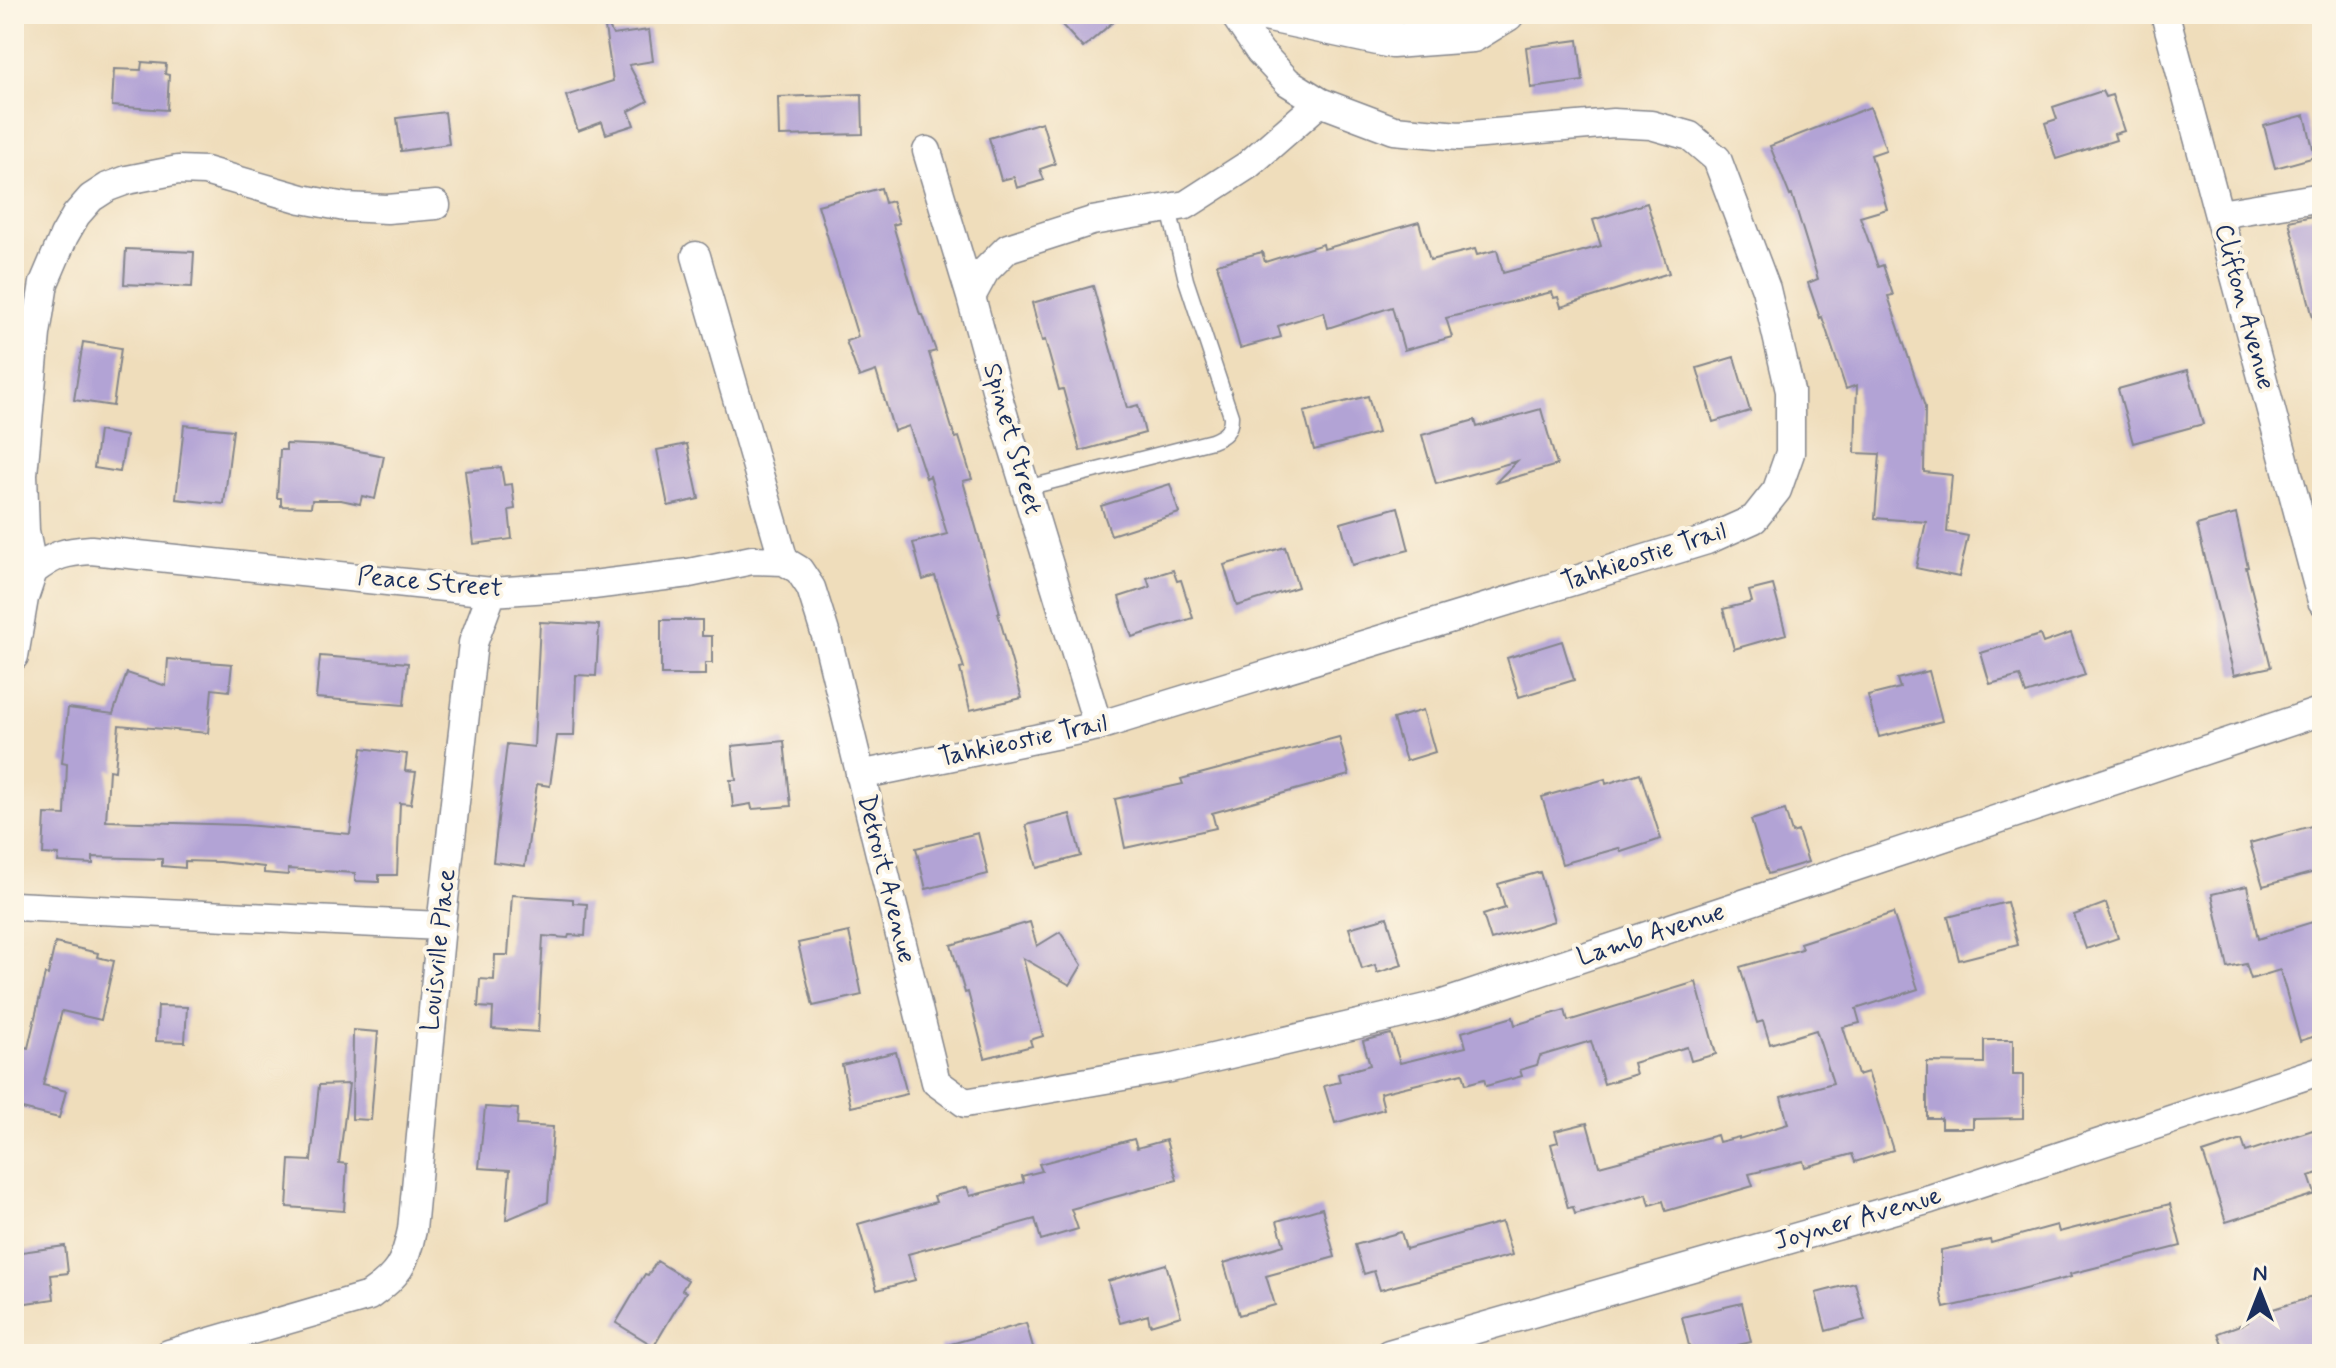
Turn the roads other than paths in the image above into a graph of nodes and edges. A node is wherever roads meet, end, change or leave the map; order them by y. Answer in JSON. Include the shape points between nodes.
{"nodes":[{"id":1,"x":1234,"y":14,"type":"edge"},
{"id":2,"x":1265,"y":14,"type":"edge"},
{"id":3,"x":1507,"y":14,"type":"edge"},
{"id":4,"x":2165,"y":14,"type":"edge"},
{"id":5,"x":1388,"y":28,"type":"edge"},
{"id":6,"x":1320,"y":102,"type":"junction"},
{"id":7,"x":927,"y":151,"type":"dead end"},
{"id":8,"x":2322,"y":197,"type":"edge"},
{"id":9,"x":436,"y":205,"type":"dead end"},
{"id":10,"x":1169,"y":209,"type":"junction"},
{"id":11,"x":2220,"y":214,"type":"junction"},
{"id":12,"x":696,"y":256,"type":"dead end"},
{"id":13,"x":971,"y":297,"type":"junction"},
{"id":14,"x":1026,"y":488,"type":"junction"},
{"id":15,"x":784,"y":561,"type":"junction"},
{"id":16,"x":33,"y":571,"type":"junction"},
{"id":17,"x":492,"y":592,"type":"junction"},
{"id":18,"x":2322,"y":601,"type":"edge"},
{"id":19,"x":14,"y":656,"type":"edge"},
{"id":20,"x":2322,"y":711,"type":"edge"},
{"id":21,"x":1098,"y":726,"type":"junction"},
{"id":22,"x":860,"y":775,"type":"junction"},
{"id":23,"x":14,"y":906,"type":"edge"},
{"id":24,"x":441,"y":926,"type":"junction"},
{"id":25,"x":2322,"y":1070,"type":"edge"},
{"id":26,"x":965,"y":1103,"type":"joint"},
{"id":27,"x":169,"y":1354,"type":"edge"},
{"id":28,"x":1389,"y":1354,"type":"edge"}],
"edges":[{"from":1,"to":6,"type":"street","name":"Tahkieostie Trail","via":[[1288,82]]},
{"from":2,"to":5,"type":"street"},
{"from":3,"to":5,"type":"street","via":[[1473,35]]},
{"from":4,"to":11,"type":"street","name":"Clifton Avenue"},
{"from":6,"to":10,"type":"street","via":[[1248,165],[1186,205]]},
{"from":6,"to":21,"type":"street","name":"Tahkieostie Trail","via":[[1394,130],[1459,136],[1613,123],[1651,125],[1690,136],[1717,159],[1766,289],[1790,391],[1790,453],[1777,490],[1754,519],[1707,540]]},
{"from":7,"to":13,"type":"street","name":"Spinet Street"},
{"from":8,"to":11,"type":"street"},
{"from":9,"to":16,"type":"street","via":[[345,207],[205,171],[178,170],[127,180],[91,198],[64,236],[44,283],[36,334],[23,474]]},
{"from":10,"to":13,"type":"street","via":[[1092,221],[1008,248],[985,271]]},
{"from":10,"to":14,"type":"lane","via":[[1231,426],[1212,441]]},
{"from":11,"to":18,"type":"street","name":"Clifton Avenue"},
{"from":12,"to":15,"type":"street"},
{"from":13,"to":14,"type":"street","name":"Spinet Street"},
{"from":14,"to":21,"type":"street","name":"Spinet Street"},
{"from":15,"to":17,"type":"street","name":"Peace Street","via":[[752,560],[634,580]]},
{"from":15,"to":22,"type":"street","name":"Detroit Avenue","via":[[799,570],[811,588]]},
{"from":16,"to":17,"type":"street","name":"Peace Street","via":[[64,552],[91,550]]},
{"from":16,"to":19,"type":"street"},
{"from":17,"to":24,"type":"street","name":"Louisville Place","via":[[473,643]]},
{"from":20,"to":26,"type":"street","name":"Lamb Avenue","via":[[1440,1005],[1170,1068]]},
{"from":21,"to":22,"type":"street","name":"Tahkieostie Trail"},
{"from":22,"to":26,"type":"street","name":"Detroit Avenue","via":[[936,1082]]},
{"from":23,"to":24,"type":"street"},
{"from":24,"to":27,"type":"street","name":"Louisville Place","via":[[406,1256],[388,1283],[369,1296]]},
{"from":25,"to":28,"type":"street","name":"Joyner Avenue","via":[[1930,1199]]}]}
